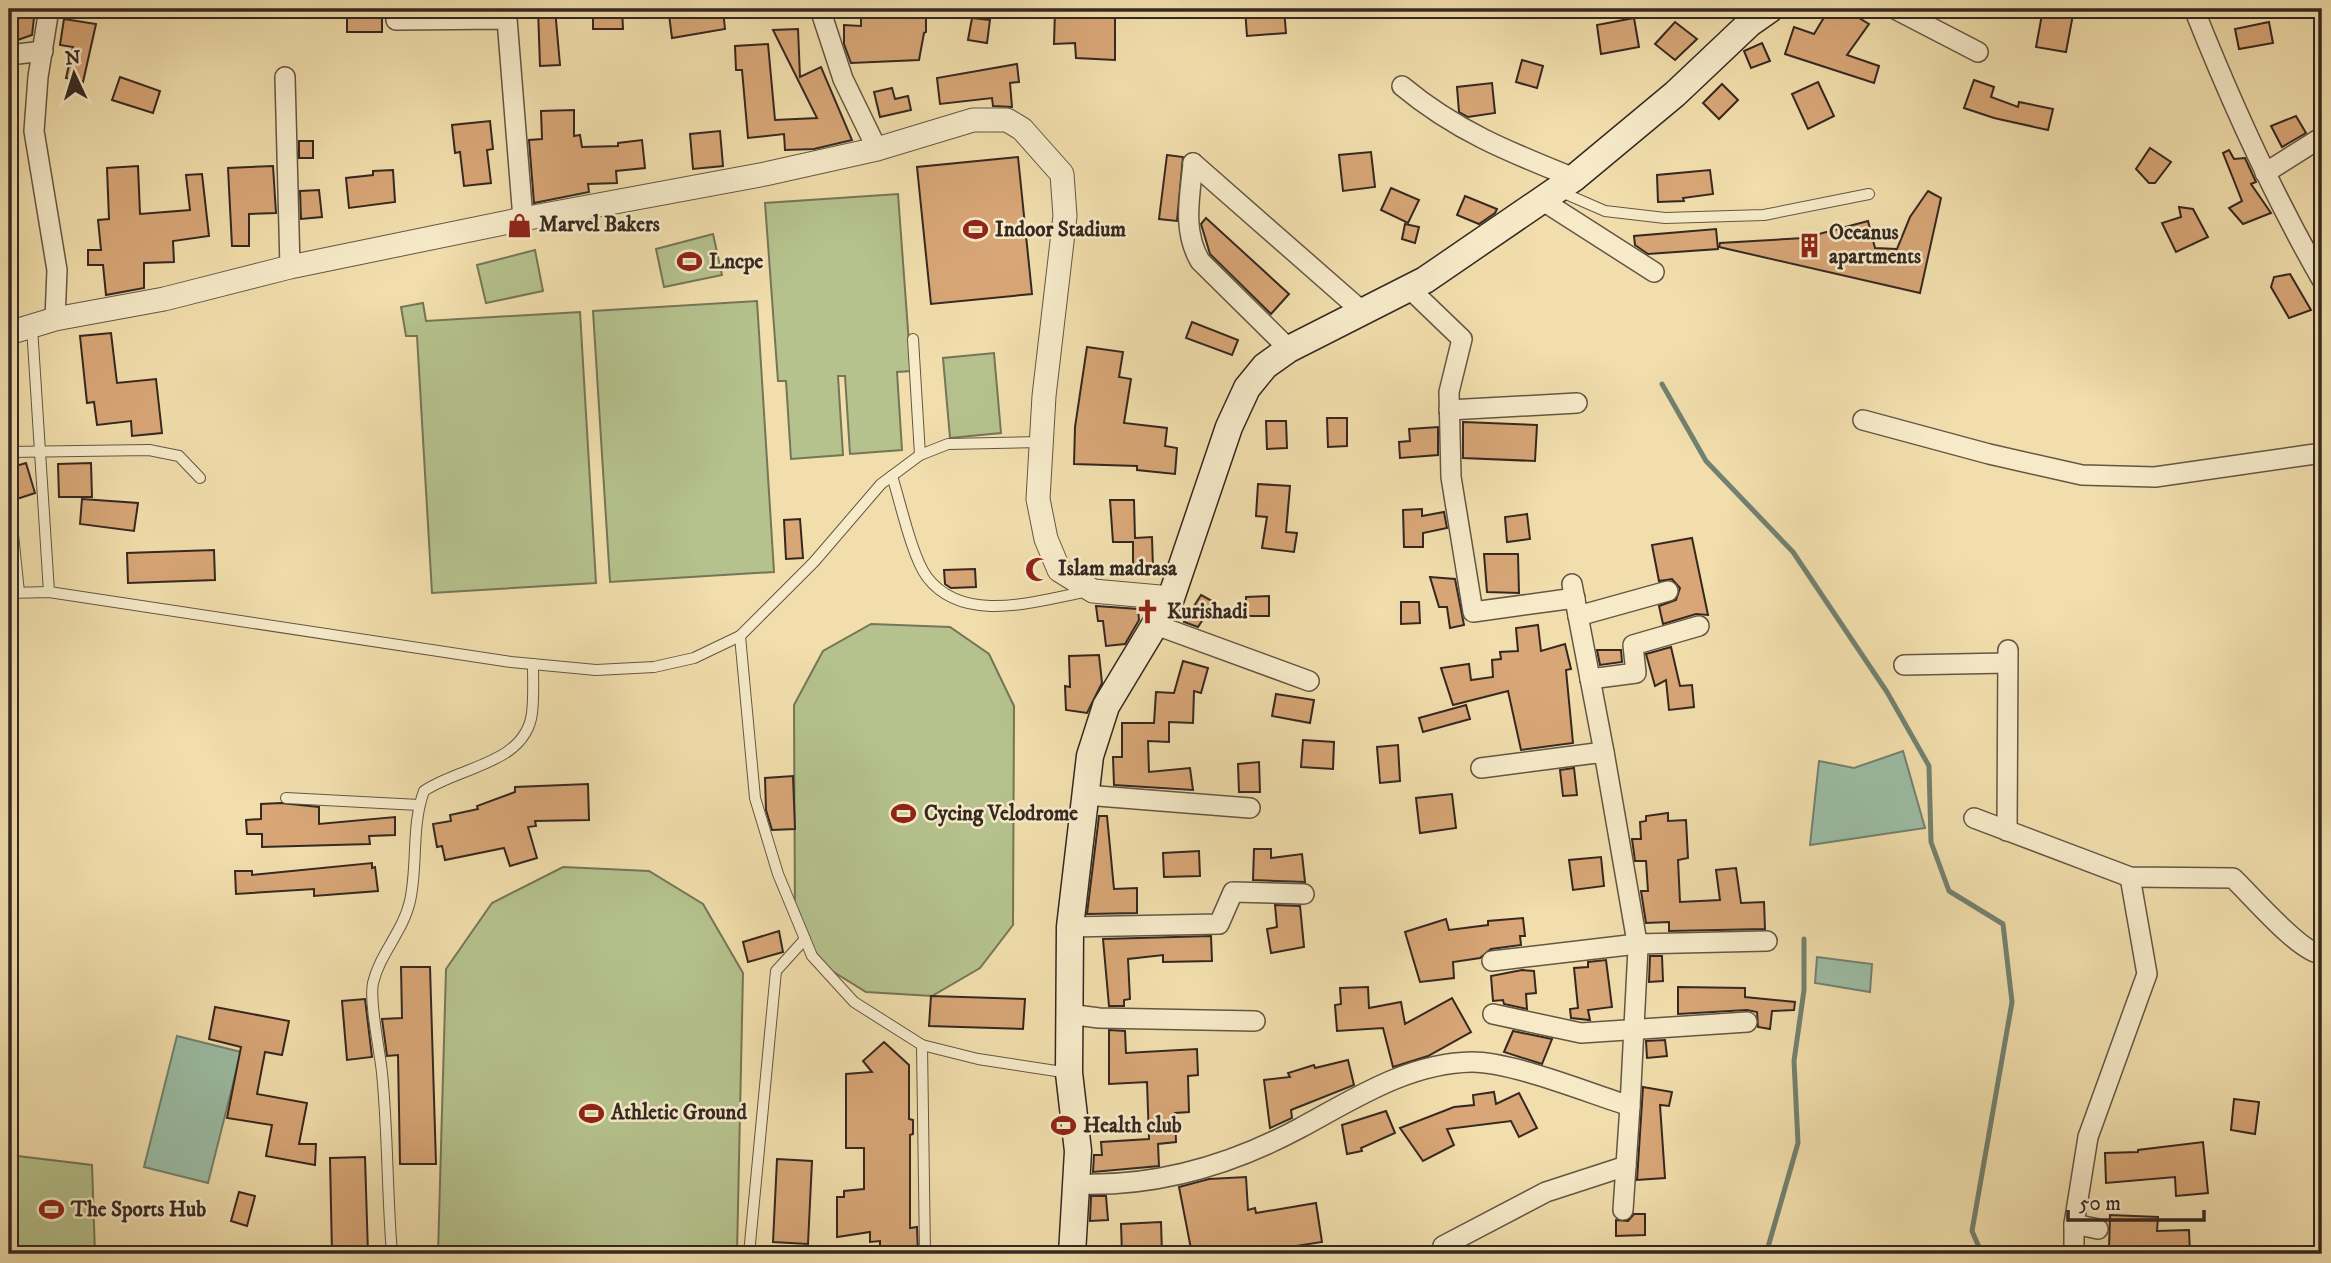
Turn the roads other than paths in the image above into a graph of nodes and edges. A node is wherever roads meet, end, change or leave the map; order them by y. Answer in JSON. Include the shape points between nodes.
{"nodes":[{"id":1,"x":49,"y":9,"type":"edge"},
{"id":2,"x":820,"y":9,"type":"edge"},
{"id":3,"x":1770,"y":9,"type":"edge"},
{"id":4,"x":1895,"y":9,"type":"edge"},
{"id":5,"x":2194,"y":9,"type":"edge"},
{"id":6,"x":396,"y":20,"type":"dead end"},
{"id":7,"x":43,"y":51,"type":"junction"},
{"id":8,"x":1978,"y":52,"type":"dead end"},
{"id":9,"x":9,"y":55,"type":"edge"},
{"id":10,"x":285,"y":77,"type":"dead end"},
{"id":11,"x":1402,"y":86,"type":"dead end"},
{"id":12,"x":2322,"y":136,"type":"edge"},
{"id":13,"x":877,"y":149,"type":"junction"},
{"id":14,"x":2265,"y":173,"type":"junction"},
{"id":15,"x":1557,"y":189,"type":"junction"},
{"id":16,"x":1869,"y":194,"type":"dead end"},
{"id":17,"x":523,"y":219,"type":"junction"},
{"id":18,"x":290,"y":267,"type":"junction"},
{"id":19,"x":1654,"y":272,"type":"dead end"},
{"id":20,"x":2322,"y":281,"type":"edge"},
{"id":21,"x":1410,"y":289,"type":"junction"},
{"id":22,"x":1364,"y":313,"type":"junction"},
{"id":23,"x":55,"y":319,"type":"junction"},
{"id":24,"x":32,"y":326,"type":"junction"},
{"id":25,"x":9,"y":333,"type":"edge"},
{"id":26,"x":913,"y":339,"type":"dead end"},
{"id":27,"x":1289,"y":349,"type":"junction"},
{"id":28,"x":1577,"y":403,"type":"dead end"},
{"id":29,"x":1449,"y":410,"type":"junction"},
{"id":30,"x":1863,"y":420,"type":"dead end"},
{"id":31,"x":1041,"y":442,"type":"junction"},
{"id":32,"x":9,"y":452,"type":"edge"},
{"id":33,"x":38,"y":452,"type":"junction"},
{"id":34,"x":2322,"y":453,"type":"edge"},
{"id":35,"x":920,"y":455,"type":"junction"},
{"id":36,"x":892,"y":476,"type":"junction"},
{"id":37,"x":200,"y":478,"type":"dead end"},
{"id":38,"x":9,"y":496,"type":"edge"},
{"id":39,"x":1093,"y":591,"type":"junction"},
{"id":40,"x":1668,"y":591,"type":"dead end"},
{"id":41,"x":14,"y":592,"type":"edge"},
{"id":42,"x":49,"y":592,"type":"junction"},
{"id":43,"x":1171,"y":598,"type":"junction"},
{"id":44,"x":1575,"y":600,"type":"junction"},
{"id":45,"x":1156,"y":625,"type":"junction"},
{"id":46,"x":1699,"y":626,"type":"dead end"},
{"id":47,"x":740,"y":636,"type":"junction"},
{"id":48,"x":533,"y":664,"type":"junction"},
{"id":49,"x":1904,"y":665,"type":"dead end"},
{"id":50,"x":1590,"y":679,"type":"junction"},
{"id":51,"x":1309,"y":681,"type":"dead end"},
{"id":52,"x":1604,"y":752,"type":"junction"},
{"id":53,"x":1481,"y":768,"type":"dead end"},
{"id":54,"x":1085,"y":795,"type":"junction"},
{"id":55,"x":286,"y":798,"type":"dead end"},
{"id":56,"x":419,"y":805,"type":"junction"},
{"id":57,"x":1250,"y":808,"type":"dead end"},
{"id":58,"x":1974,"y":818,"type":"dead end"},
{"id":59,"x":2007,"y":831,"type":"junction"},
{"id":60,"x":2130,"y":877,"type":"junction"},
{"id":61,"x":1304,"y":894,"type":"dead end"},
{"id":62,"x":1070,"y":927,"type":"junction"},
{"id":63,"x":805,"y":939,"type":"junction"},
{"id":64,"x":1767,"y":941,"type":"dead end"},
{"id":65,"x":1637,"y":944,"type":"junction"},
{"id":66,"x":2322,"y":954,"type":"edge"},
{"id":67,"x":1492,"y":961,"type":"dead end"},
{"id":68,"x":1068,"y":1014,"type":"junction"},
{"id":69,"x":1493,"y":1014,"type":"dead end"},
{"id":70,"x":1255,"y":1021,"type":"dead end"},
{"id":71,"x":1747,"y":1022,"type":"dead end"},
{"id":72,"x":1633,"y":1030,"type":"junction"},
{"id":73,"x":922,"y":1045,"type":"junction"},
{"id":74,"x":1069,"y":1073,"type":"junction"},
{"id":75,"x":1630,"y":1106,"type":"junction"},
{"id":76,"x":1626,"y":1166,"type":"junction"},
{"id":77,"x":1077,"y":1184,"type":"junction"},
{"id":78,"x":1623,"y":1210,"type":"dead end"},
{"id":79,"x":2074,"y":1224,"type":"junction"},
{"id":80,"x":2098,"y":1229,"type":"dead end"},
{"id":81,"x":392,"y":1254,"type":"edge"},
{"id":82,"x":749,"y":1254,"type":"edge"},
{"id":83,"x":925,"y":1254,"type":"edge"},
{"id":84,"x":1072,"y":1254,"type":"edge"},
{"id":85,"x":1447,"y":1254,"type":"edge"},
{"id":86,"x":2074,"y":1254,"type":"edge"}],
"edges":[{"from":1,"to":7,"type":"street"},
{"from":2,"to":13,"type":"street","via":[[844,79]]},
{"from":3,"to":15,"type":"main road","via":[[1675,94]]},
{"from":4,"to":8,"type":"street"},
{"from":5,"to":14,"type":"street"},
{"from":6,"to":17,"type":"street","via":[[507,19]]},
{"from":7,"to":9,"type":"street"},
{"from":7,"to":23,"type":"street","via":[[34,131],[57,270]]},
{"from":10,"to":18,"type":"street"},
{"from":11,"to":15,"type":"street"},
{"from":12,"to":14,"type":"street"},
{"from":13,"to":17,"type":"street"},
{"from":13,"to":31,"type":"street","via":[[973,120],[1007,120],[1022,129],[1062,174],[1065,216]]},
{"from":14,"to":20,"type":"street"},
{"from":15,"to":16,"type":"lane","via":[[1605,211],[1665,218],[1764,215]]},
{"from":15,"to":19,"type":"street"},
{"from":15,"to":21,"type":"main road"},
{"from":17,"to":18,"type":"street"},
{"from":18,"to":23,"type":"street","via":[[164,299]]},
{"from":21,"to":22,"type":"main road"},
{"from":21,"to":29,"type":"street","via":[[1462,340]]},
{"from":22,"to":27,"type":"main road"},
{"from":22,"to":27,"type":"street","via":[[1193,163],[1190,244],[1200,261]]},
{"from":23,"to":24,"type":"street"},
{"from":24,"to":25,"type":"street"},
{"from":24,"to":33,"type":"lane"},
{"from":26,"to":35,"type":"lane"},
{"from":27,"to":43,"type":"main road","via":[[1265,366],[1242,398]]},
{"from":28,"to":29,"type":"street"},
{"from":29,"to":44,"type":"street","via":[[1451,477],[1474,612]]},
{"from":30,"to":34,"type":"street","via":[[2082,475],[2155,477]]},
{"from":31,"to":35,"type":"lane","via":[[948,444]]},
{"from":31,"to":39,"type":"street","via":[[1038,499],[1046,539],[1059,570]]},
{"from":32,"to":33,"type":"lane"},
{"from":33,"to":37,"type":"lane","via":[[149,450],[179,456]]},
{"from":33,"to":42,"type":"lane"},
{"from":35,"to":36,"type":"lane"},
{"from":36,"to":39,"type":"lane","via":[[927,577],[954,598],[992,609]]},
{"from":36,"to":47,"type":"lane"},
{"from":38,"to":41,"type":"lane"},
{"from":39,"to":43,"type":"street"},
{"from":40,"to":44,"type":"street"},
{"from":41,"to":42,"type":"lane"},
{"from":42,"to":48,"type":"lane"},
{"from":43,"to":45,"type":"main road"},
{"from":44,"to":50,"type":"street"},
{"from":45,"to":51,"type":"street"},
{"from":45,"to":54,"type":"main road","via":[[1106,706],[1090,756]]},
{"from":46,"to":50,"type":"street","via":[[1633,645],[1636,673]]},
{"from":47,"to":48,"type":"lane","via":[[694,658],[654,667],[596,670]]},
{"from":47,"to":63,"type":"lane","via":[[755,798],[778,874]]},
{"from":48,"to":56,"type":"lane","via":[[533,714],[516,747],[435,783],[424,791]]},
{"from":49,"to":59,"type":"street","via":[[2008,656]]},
{"from":50,"to":52,"type":"street"},
{"from":52,"to":53,"type":"street"},
{"from":52,"to":65,"type":"street"},
{"from":54,"to":57,"type":"street"},
{"from":54,"to":62,"type":"main road"},
{"from":55,"to":56,"type":"lane"},
{"from":56,"to":81,"type":"lane","via":[[410,903],[401,928],[379,962],[372,987],[388,1139]]},
{"from":58,"to":59,"type":"street"},
{"from":59,"to":60,"type":"street"},
{"from":60,"to":66,"type":"street","via":[[2233,878],[2291,938]]},
{"from":60,"to":79,"type":"street","via":[[2147,974],[2088,1136]]},
{"from":61,"to":62,"type":"street","via":[[1233,892],[1219,924]]},
{"from":62,"to":68,"type":"main road"},
{"from":63,"to":73,"type":"lane","via":[[813,956],[854,1002]]},
{"from":63,"to":82,"type":"lane","via":[[776,971]]},
{"from":64,"to":65,"type":"street"},
{"from":65,"to":67,"type":"street"},
{"from":65,"to":72,"type":"street"},
{"from":68,"to":70,"type":"street"},
{"from":68,"to":74,"type":"main road"},
{"from":69,"to":72,"type":"street","via":[[1581,1032]]},
{"from":71,"to":72,"type":"street"},
{"from":72,"to":75,"type":"street"},
{"from":73,"to":74,"type":"lane"},
{"from":73,"to":83,"type":"lane"},
{"from":74,"to":77,"type":"main road"},
{"from":75,"to":76,"type":"street"},
{"from":75,"to":77,"type":"street","via":[[1497,1063],[1469,1062],[1389,1080],[1280,1138],[1202,1169],[1114,1186]]},
{"from":76,"to":78,"type":"street"},
{"from":76,"to":85,"type":"street","via":[[1546,1192],[1443,1246]]},
{"from":77,"to":84,"type":"main road"},
{"from":79,"to":80,"type":"street"},
{"from":79,"to":86,"type":"street"}]}
